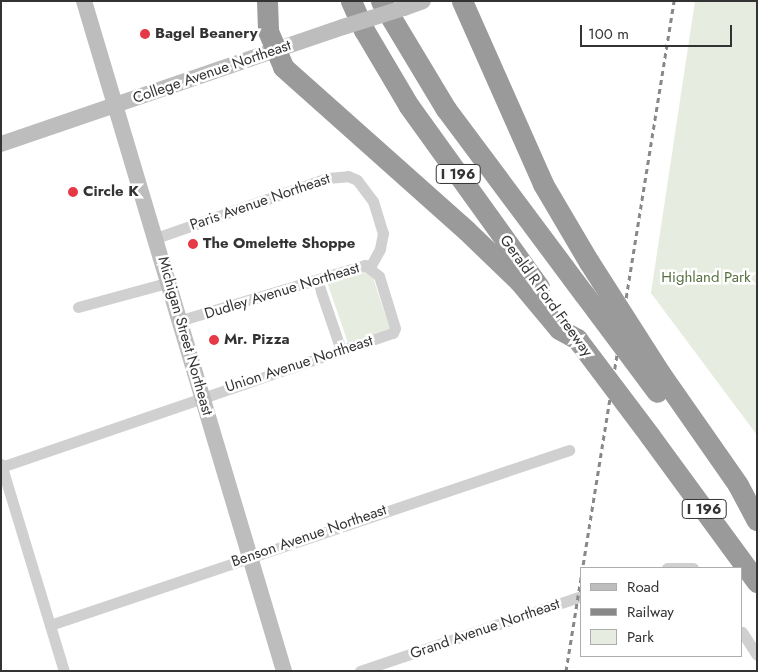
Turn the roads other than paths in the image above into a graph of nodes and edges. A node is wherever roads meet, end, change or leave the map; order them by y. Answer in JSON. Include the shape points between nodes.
{"nodes":[{"id":1,"x":84,"y":1,"type":"edge"},
{"id":2,"x":267,"y":1,"type":"edge"},
{"id":3,"x":351,"y":1,"type":"edge"},
{"id":4,"x":381,"y":1,"type":"edge"},
{"id":5,"x":424,"y":1,"type":"edge"},
{"id":6,"x":462,"y":1,"type":"edge"},
{"id":7,"x":274,"y":50,"type":"junction"},
{"id":8,"x":117,"y":106,"type":"junction"},
{"id":9,"x":1,"y":144,"type":"edge"},
{"id":10,"x":156,"y":238,"type":"junction"},
{"id":11,"x":370,"y":267,"type":"junction"},
{"id":12,"x":317,"y":280,"type":"junction"},
{"id":13,"x":170,"y":282,"type":"junction"},
{"id":14,"x":78,"y":307,"type":"dead end"},
{"id":15,"x":182,"y":320,"type":"junction"},
{"id":16,"x":395,"y":328,"type":"joint"},
{"id":17,"x":577,"y":339,"type":"junction"},
{"id":18,"x":340,"y":350,"type":"junction"},
{"id":19,"x":659,"y":383,"type":"junction"},
{"id":20,"x":202,"y":396,"type":"junction"},
{"id":21,"x":569,"y":450,"type":"dead end"},
{"id":22,"x":2,"y":466,"type":"edge"},
{"id":23,"x":757,"y":520,"type":"edge"},
{"id":24,"x":757,"y":526,"type":"edge"},
{"id":25,"x":249,"y":556,"type":"junction"},
{"id":26,"x":757,"y":582,"type":"edge"},
{"id":27,"x":580,"y":597,"type":"edge"},
{"id":28,"x":50,"y":625,"type":"junction"},
{"id":29,"x":743,"y":634,"type":"edge"},
{"id":30,"x":757,"y":656,"type":"edge"},
{"id":31,"x":64,"y":671,"type":"edge"},
{"id":32,"x":284,"y":671,"type":"edge"},
{"id":33,"x":360,"y":671,"type":"edge"}],
"edges":[{"from":1,"to":8,"type":"main road","name":"Michigan Street Northeast"},
{"from":2,"to":7,"type":"highway","via":[[268,31]]},
{"from":3,"to":17,"type":"highway","name":"Gerald R Ford Freeway","number":"I 196","via":[[364,30],[409,106]]},
{"from":4,"to":19,"type":"highway","name":"Gerald R Ford Freeway","number":"I 196","bridge":true,"via":[[446,108],[584,294]]},
{"from":5,"to":7,"type":"main road","name":"College Avenue Northeast","bridge":true},
{"from":6,"to":19,"type":"highway","bridge":true,"via":[[543,184]]},
{"from":7,"to":8,"type":"main road","name":"College Avenue Northeast"},
{"from":7,"to":17,"type":"highway","via":[[282,67],[467,231],[519,281],[559,329]]},
{"from":8,"to":9,"type":"main road","name":"College Avenue Northeast"},
{"from":8,"to":10,"type":"main road","name":"Michigan Street Northeast"},
{"from":10,"to":11,"type":"street","name":"Paris Avenue Northeast","via":[[327,178],[348,176],[357,180],[373,201],[383,233],[380,249]]},
{"from":10,"to":13,"type":"main road","name":"Michigan Street Northeast"},
{"from":11,"to":12,"type":"street","name":"Dudley Avenue Northeast","via":[[365,265]]},
{"from":11,"to":16,"type":"street","name":"Dudley Avenue Northeast","via":[[379,276]]},
{"from":12,"to":15,"type":"street","name":"Dudley Avenue Northeast"},
{"from":12,"to":18,"type":"street"},
{"from":13,"to":14,"type":"street"},
{"from":13,"to":15,"type":"main road","name":"Michigan Street Northeast"},
{"from":15,"to":20,"type":"main road","name":"Michigan Street Northeast"},
{"from":16,"to":18,"type":"street","name":"Union Avenue Northeast","via":[[393,333]]},
{"from":17,"to":26,"type":"highway","name":"Gerald R Ford Freeway","number":"I 196","bridge":true},
{"from":18,"to":20,"type":"street","name":"Union Avenue Northeast"},
{"from":19,"to":23,"type":"highway","via":[[738,485]]},
{"from":19,"to":24,"type":"highway","name":"Gerald R Ford Freeway","number":"I 196"},
{"from":20,"to":22,"type":"street","name":"Union Avenue Northeast"},
{"from":20,"to":25,"type":"main road","name":"Michigan Street Northeast"},
{"from":21,"to":25,"type":"street","name":"Benson Avenue Northeast"},
{"from":22,"to":28,"type":"street"},
{"from":25,"to":28,"type":"street","name":"Benson Avenue Northeast"},
{"from":25,"to":32,"type":"main road","name":"Michigan Street Northeast"},
{"from":27,"to":33,"type":"street","name":"Grand Avenue Northeast"},
{"from":28,"to":31,"type":"street"},
{"from":29,"to":30,"type":"street"}]}
